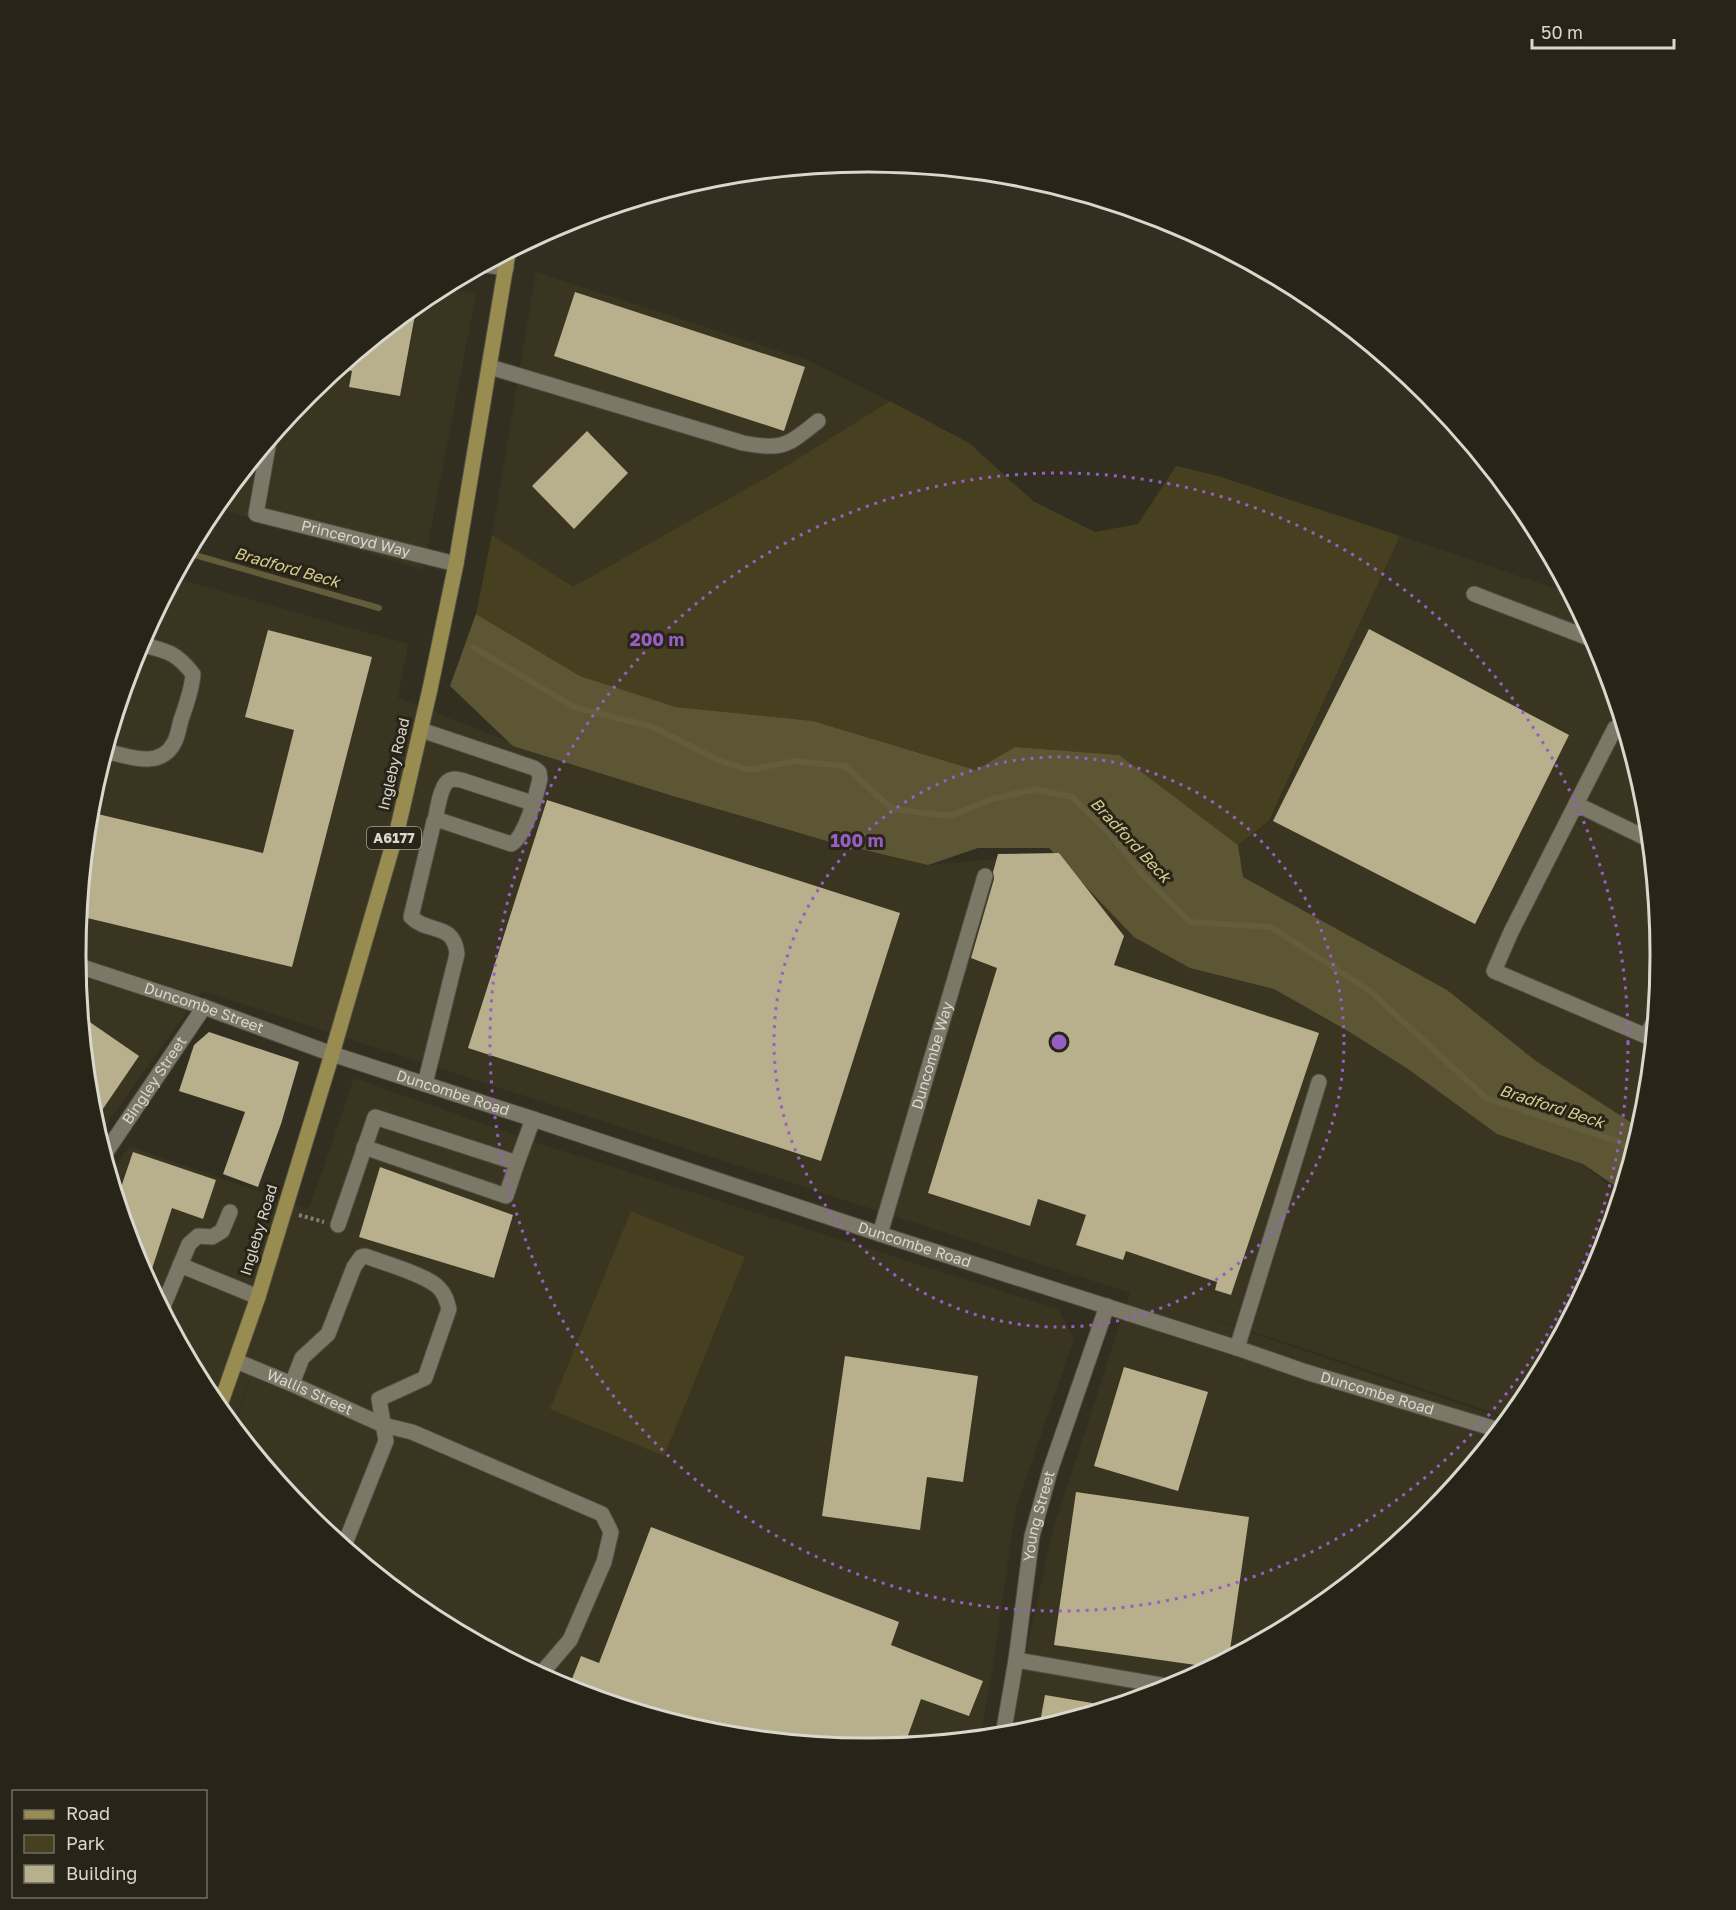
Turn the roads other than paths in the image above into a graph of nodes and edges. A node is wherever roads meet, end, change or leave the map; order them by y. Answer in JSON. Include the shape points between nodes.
{"nodes":[{"id":1,"x":507,"y":261,"type":"edge"},
{"id":2,"x":497,"y":267,"type":"edge"},
{"id":3,"x":506,"y":268,"type":"junction"},
{"id":4,"x":490,"y":367,"type":"junction"},
{"id":5,"x":818,"y":421,"type":"dead end"},
{"id":6,"x":266,"y":455,"type":"edge"},
{"id":7,"x":456,"y":564,"type":"junction"},
{"id":8,"x":1474,"y":594,"type":"dead end"},
{"id":9,"x":1582,"y":635,"type":"edge"},
{"id":10,"x":149,"y":647,"type":"edge"},
{"id":11,"x":1615,"y":728,"type":"dead end"},
{"id":12,"x":421,"y":730,"type":"junction"},
{"id":13,"x":112,"y":752,"type":"edge"},
{"id":14,"x":532,"y":803,"type":"junction"},
{"id":15,"x":1576,"y":804,"type":"junction"},
{"id":16,"x":435,"y":821,"type":"junction"},
{"id":17,"x":1641,"y":836,"type":"edge"},
{"id":18,"x":985,"y":876,"type":"dead end"},
{"id":19,"x":86,"y":968,"type":"edge"},
{"id":20,"x":204,"y":1007,"type":"junction"},
{"id":21,"x":1646,"y":1036,"type":"edge"},
{"id":22,"x":332,"y":1054,"type":"junction"},
{"id":23,"x":1319,"y":1082,"type":"dead end"},
{"id":24,"x":425,"y":1084,"type":"junction"},
{"id":25,"x":534,"y":1119,"type":"junction"},
{"id":26,"x":110,"y":1147,"type":"edge"},
{"id":27,"x":364,"y":1147,"type":"junction"},
{"id":28,"x":517,"y":1163,"type":"junction"},
{"id":29,"x":230,"y":1212,"type":"dead end"},
{"id":30,"x":338,"y":1225,"type":"road end"},
{"id":31,"x":880,"y":1234,"type":"junction"},
{"id":32,"x":180,"y":1265,"type":"junction"},
{"id":33,"x":258,"y":1297,"type":"junction"},
{"id":34,"x":166,"y":1300,"type":"edge"},
{"id":35,"x":1107,"y":1306,"type":"junction"},
{"id":36,"x":1237,"y":1348,"type":"junction"},
{"id":37,"x":236,"y":1361,"type":"junction"},
{"id":38,"x":291,"y":1384,"type":"junction"},
{"id":39,"x":223,"y":1398,"type":"edge"},
{"id":40,"x":383,"y":1425,"type":"junction"},
{"id":41,"x":1491,"y":1428,"type":"edge"},
{"id":42,"x":347,"y":1538,"type":"edge"},
{"id":43,"x":1016,"y":1659,"type":"junction"},
{"id":44,"x":546,"y":1668,"type":"edge"},
{"id":45,"x":1151,"y":1684,"type":"edge"},
{"id":46,"x":1005,"y":1725,"type":"edge"}],
"edges":[{"from":1,"to":3,"type":"main road","name":"Ingleby Road","number":"A6177"},
{"from":2,"to":3,"type":"street"},
{"from":3,"to":4,"type":"main road","name":"Ingleby Road","number":"A6177"},
{"from":4,"to":5,"type":"street","via":[[759,447],[774,448],[788,443]]},
{"from":4,"to":7,"type":"main road","name":"Ingleby Road","number":"A6177"},
{"from":6,"to":7,"type":"street","name":"Princeroyd Way","via":[[256,514]]},
{"from":7,"to":12,"type":"main road","name":"Ingleby Road","number":"A6177"},
{"from":8,"to":9,"type":"street"},
{"from":10,"to":13,"type":"street","via":[[170,652],[193,674],[174,744],[158,758]]},
{"from":11,"to":15,"type":"street"},
{"from":12,"to":14,"type":"street","via":[[534,768],[540,779]]},
{"from":12,"to":22,"type":"main road","name":"Ingleby Road","number":"A6177","via":[[398,827]]},
{"from":14,"to":16,"type":"street","via":[[520,835],[511,844]]},
{"from":14,"to":16,"type":"street","via":[[453,778],[446,782]]},
{"from":15,"to":17,"type":"street"},
{"from":15,"to":21,"type":"street","via":[[1494,970]]},
{"from":16,"to":24,"type":"street","via":[[411,917],[447,933],[456,944],[456,954]]},
{"from":18,"to":31,"type":"street","name":"Duncombe Way"},
{"from":19,"to":20,"type":"street","name":"Duncombe Street"},
{"from":20,"to":22,"type":"street","name":"Duncombe Street"},
{"from":20,"to":26,"type":"street","name":"Bingley Street"},
{"from":22,"to":24,"type":"street","name":"Duncombe Road"},
{"from":22,"to":33,"type":"main road","name":"Ingleby Road","number":"A6177"},
{"from":23,"to":36,"type":"street"},
{"from":24,"to":25,"type":"street","name":"Duncombe Road"},
{"from":25,"to":28,"type":"street"},
{"from":25,"to":31,"type":"street","name":"Duncombe Road"},
{"from":27,"to":28,"type":"street","via":[[375,1117]]},
{"from":27,"to":28,"type":"street","via":[[506,1196]]},
{"from":27,"to":30,"type":"street"},
{"from":29,"to":32,"type":"street","via":[[222,1231],[198,1236],[189,1244]]},
{"from":31,"to":35,"type":"street","name":"Duncombe Road"},
{"from":32,"to":33,"type":"street"},
{"from":32,"to":34,"type":"street"},
{"from":33,"to":37,"type":"main road","name":"Ingleby Road","number":"A6177"},
{"from":35,"to":36,"type":"street","name":"Duncombe Road"},
{"from":35,"to":43,"type":"street","name":"Young Street","via":[[1050,1471],[1032,1536]]},
{"from":36,"to":41,"type":"street","name":"Duncombe Road"},
{"from":37,"to":38,"type":"street","name":"Wallis Street"},
{"from":37,"to":39,"type":"main road","name":"Ingleby Road","number":"A6177"},
{"from":38,"to":40,"type":"street","name":"Wallis Street"},
{"from":38,"to":40,"type":"street","via":[[302,1358],[328,1334],[361,1257],[429,1280],[440,1288],[449,1309],[425,1378],[379,1398]]},
{"from":40,"to":42,"type":"street","via":[[386,1441]]},
{"from":40,"to":44,"type":"street","name":"Wallis Street","via":[[412,1432],[602,1514],[611,1532],[604,1562],[570,1640]]},
{"from":43,"to":45,"type":"street"},
{"from":43,"to":46,"type":"street","name":"Young Street"}]}
